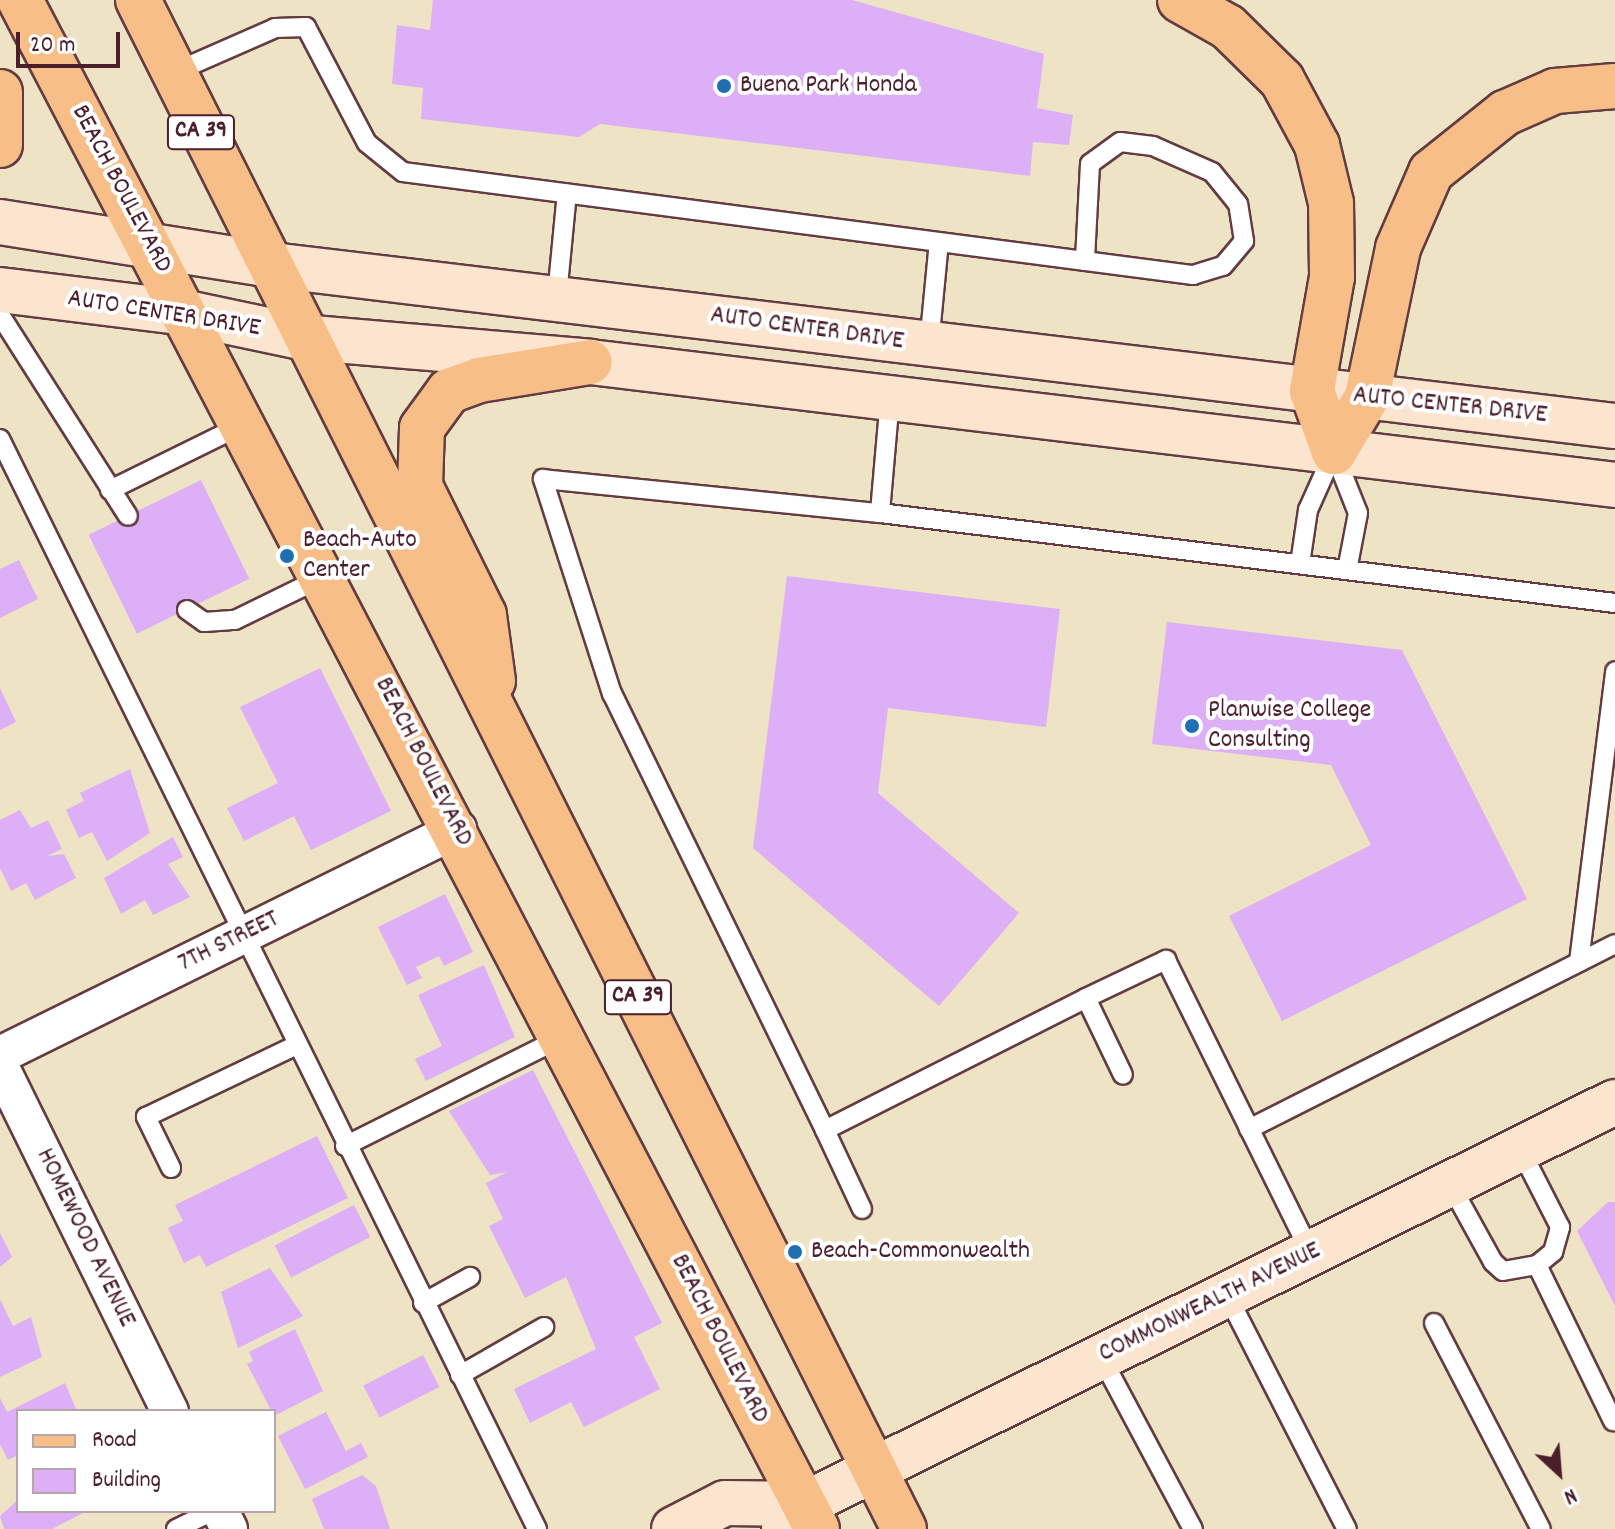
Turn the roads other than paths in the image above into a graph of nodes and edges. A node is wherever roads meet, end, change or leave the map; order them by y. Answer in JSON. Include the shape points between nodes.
{"nodes":[{"id":1,"x":20,"y":0,"type":"edge"},
{"id":2,"x":138,"y":0,"type":"edge"},
{"id":3,"x":1180,"y":0,"type":"edge"},
{"id":4,"x":172,"y":73,"type":"junction"},
{"id":5,"x":1615,"y":86,"type":"edge"},
{"id":6,"x":0,"y":92,"type":"edge"},
{"id":7,"x":0,"y":145,"type":"edge"},
{"id":8,"x":567,"y":193,"type":"junction"},
{"id":9,"x":0,"y":222,"type":"edge"},
{"id":10,"x":939,"y":242,"type":"junction"},
{"id":11,"x":152,"y":243,"type":"junction"},
{"id":12,"x":1085,"y":261,"type":"junction"},
{"id":13,"x":264,"y":264,"type":"junction"},
{"id":14,"x":0,"y":290,"type":"edge"},
{"id":15,"x":557,"y":296,"type":"junction"},
{"id":16,"x":187,"y":313,"type":"junction"},
{"id":17,"x":0,"y":315,"type":"edge"},
{"id":18,"x":301,"y":337,"type":"junction"},
{"id":19,"x":929,"y":345,"type":"junction"},
{"id":20,"x":590,"y":362,"type":"junction"},
{"id":21,"x":670,"y":372,"type":"junction"},
{"id":22,"x":1312,"y":391,"type":"junction"},
{"id":23,"x":1367,"y":397,"type":"junction"},
{"id":24,"x":890,"y":398,"type":"junction"},
{"id":25,"x":245,"y":423,"type":"junction"},
{"id":26,"x":1615,"y":426,"type":"edge"},
{"id":27,"x":0,"y":439,"type":"edge"},
{"id":28,"x":1334,"y":452,"type":"junction"},
{"id":29,"x":1615,"y":485,"type":"edge"},
{"id":30,"x":110,"y":490,"type":"junction"},
{"id":31,"x":880,"y":513,"type":"junction"},
{"id":32,"x":128,"y":516,"type":"dead end"},
{"id":33,"x":1300,"y":564,"type":"junction"},
{"id":34,"x":1347,"y":570,"type":"junction"},
{"id":35,"x":326,"y":576,"type":"junction"},
{"id":36,"x":1615,"y":603,"type":"edge"},
{"id":37,"x":187,"y":610,"type":"dead end"},
{"id":38,"x":1615,"y":671,"type":"edge"},
{"id":39,"x":497,"y":712,"type":"junction"},
{"id":40,"x":458,"y":829,"type":"junction"},
{"id":41,"x":240,"y":937,"type":"junction"},
{"id":42,"x":1615,"y":944,"type":"edge"},
{"id":43,"x":1579,"y":962,"type":"junction"},
{"id":44,"x":1086,"y":998,"type":"junction"},
{"id":45,"x":563,"y":1037,"type":"junction"},
{"id":46,"x":295,"y":1046,"type":"junction"},
{"id":47,"x":0,"y":1055,"type":"edge"},
{"id":48,"x":0,"y":1066,"type":"edge"},
{"id":49,"x":1123,"y":1075,"type":"dead end"},
{"id":50,"x":1615,"y":1102,"type":"edge"},
{"id":51,"x":1249,"y":1129,"type":"junction"},
{"id":52,"x":825,"y":1130,"type":"junction"},
{"id":53,"x":345,"y":1146,"type":"junction"},
{"id":54,"x":1520,"y":1149,"type":"junction"},
{"id":55,"x":171,"y":1168,"type":"dead end"},
{"id":56,"x":1450,"y":1184,"type":"junction"},
{"id":57,"x":862,"y":1209,"type":"dead end"},
{"id":58,"x":1311,"y":1253,"type":"junction"},
{"id":59,"x":1537,"y":1265,"type":"junction"},
{"id":60,"x":470,"y":1277,"type":"dead end"},
{"id":61,"x":1227,"y":1295,"type":"junction"},
{"id":62,"x":423,"y":1303,"type":"junction"},
{"id":63,"x":1434,"y":1323,"type":"dead end"},
{"id":64,"x":544,"y":1327,"type":"dead end"},
{"id":65,"x":1101,"y":1357,"type":"junction"},
{"id":66,"x":460,"y":1375,"type":"junction"},
{"id":67,"x":169,"y":1409,"type":"edge"},
{"id":68,"x":1613,"y":1421,"type":"edge"},
{"id":69,"x":874,"y":1469,"type":"junction"},
{"id":70,"x":209,"y":1513,"type":"edge"},
{"id":71,"x":802,"y":1521,"type":"edge"},
{"id":72,"x":1348,"y":1528,"type":"edge"},
{"id":73,"x":176,"y":1529,"type":"edge"},
{"id":74,"x":537,"y":1529,"type":"edge"},
{"id":75,"x":674,"y":1529,"type":"edge"},
{"id":76,"x":904,"y":1529,"type":"edge"},
{"id":77,"x":1193,"y":1529,"type":"edge"},
{"id":78,"x":1541,"y":1529,"type":"edge"}],
"edges":[{"from":1,"to":11,"type":"main road","name":"BEACH BOULEVARD"},
{"from":2,"to":4,"type":"main road","number":"CA 39"},
{"from":3,"to":22,"type":"main road","via":[[1228,27],[1282,80],[1317,145],[1331,203],[1332,277]]},
{"from":4,"to":8,"type":"lane","via":[[275,28],[306,27],[367,143],[403,172]]},
{"from":4,"to":13,"type":"main road","number":"CA 39"},
{"from":5,"to":23,"type":"main road","via":[[1555,91],[1505,113],[1431,172],[1398,248]]},
{"from":6,"to":7,"type":"main road"},
{"from":8,"to":10,"type":"lane"},
{"from":8,"to":15,"type":"lane"},
{"from":9,"to":11,"type":"main road","name":"AUTO CENTER DRIVE"},
{"from":10,"to":12,"type":"lane"},
{"from":10,"to":19,"type":"lane"},
{"from":11,"to":13,"type":"main road","name":"AUTO CENTER DRIVE"},
{"from":11,"to":16,"type":"main road","name":"BEACH BOULEVARD"},
{"from":12,"to":12,"type":"lane","via":[[1193,275],[1223,266],[1244,241],[1238,204],[1212,172],[1153,146],[1120,142],[1090,164]]},
{"from":13,"to":15,"type":"main road","name":"AUTO CENTER DRIVE"},
{"from":13,"to":18,"type":"main road","number":"CA 39"},
{"from":14,"to":16,"type":"main road","name":"AUTO CENTER DRIVE"},
{"from":15,"to":19,"type":"main road","name":"AUTO CENTER DRIVE"},
{"from":16,"to":18,"type":"main road","name":"AUTO CENTER DRIVE"},
{"from":16,"to":25,"type":"main road","name":"BEACH BOULEVARD"},
{"from":17,"to":30,"type":"lane"},
{"from":18,"to":20,"type":"main road","name":"AUTO CENTER DRIVE"},
{"from":18,"to":39,"type":"main road","number":"CA 39"},
{"from":19,"to":21,"type":"main road","via":[[920,362],[888,370],[704,348],[679,357]]},
{"from":19,"to":22,"type":"main road","name":"AUTO CENTER DRIVE"},
{"from":20,"to":21,"type":"main road","name":"AUTO CENTER DRIVE"},
{"from":20,"to":39,"type":"main road","via":[[464,385],[431,408],[422,428],[420,486],[484,615]]},
{"from":21,"to":24,"type":"main road","name":"AUTO CENTER DRIVE"},
{"from":22,"to":23,"type":"main road","name":"AUTO CENTER DRIVE"},
{"from":22,"to":28,"type":"main road"},
{"from":23,"to":26,"type":"main road","name":"AUTO CENTER DRIVE"},
{"from":23,"to":28,"type":"main road"},
{"from":24,"to":28,"type":"main road","name":"AUTO CENTER DRIVE"},
{"from":24,"to":31,"type":"lane"},
{"from":25,"to":30,"type":"lane"},
{"from":25,"to":35,"type":"main road","name":"BEACH BOULEVARD"},
{"from":27,"to":41,"type":"lane"},
{"from":28,"to":29,"type":"main road","name":"AUTO CENTER DRIVE"},
{"from":28,"to":33,"type":"lane","via":[[1308,510]]},
{"from":28,"to":34,"type":"lane","via":[[1358,513]]},
{"from":30,"to":32,"type":"lane"},
{"from":31,"to":33,"type":"lane"},
{"from":31,"to":52,"type":"lane","via":[[543,479],[612,694]]},
{"from":33,"to":34,"type":"lane"},
{"from":34,"to":36,"type":"lane"},
{"from":35,"to":37,"type":"lane","via":[[235,620],[204,622]]},
{"from":35,"to":40,"type":"main road","name":"BEACH BOULEVARD"},
{"from":38,"to":43,"type":"lane"},
{"from":39,"to":69,"type":"main road","number":"CA 39"},
{"from":40,"to":41,"type":"street","name":"7TH STREET"},
{"from":40,"to":45,"type":"main road","name":"BEACH BOULEVARD"},
{"from":41,"to":46,"type":"lane"},
{"from":41,"to":47,"type":"street","name":"7TH STREET"},
{"from":42,"to":43,"type":"lane"},
{"from":43,"to":51,"type":"lane"},
{"from":44,"to":49,"type":"lane"},
{"from":44,"to":51,"type":"lane","via":[[1166,960]]},
{"from":44,"to":52,"type":"lane"},
{"from":45,"to":53,"type":"lane"},
{"from":45,"to":71,"type":"main road","name":"BEACH BOULEVARD"},
{"from":46,"to":53,"type":"lane"},
{"from":46,"to":55,"type":"lane","via":[[146,1117]]},
{"from":48,"to":67,"type":"street","name":"HOMEWOOD AVENUE"},
{"from":50,"to":54,"type":"main road","name":"COMMONWEALTH AVENUE"},
{"from":51,"to":58,"type":"lane"},
{"from":52,"to":57,"type":"lane"},
{"from":53,"to":62,"type":"lane"},
{"from":54,"to":56,"type":"main road","name":"COMMONWEALTH AVENUE"},
{"from":54,"to":59,"type":"lane","via":[[1560,1227],[1553,1252]]},
{"from":56,"to":58,"type":"main road","name":"COMMONWEALTH AVENUE"},
{"from":56,"to":59,"type":"lane","via":[[1493,1262],[1503,1271]]},
{"from":58,"to":61,"type":"main road","name":"COMMONWEALTH AVENUE"},
{"from":59,"to":68,"type":"lane"},
{"from":60,"to":62,"type":"lane"},
{"from":61,"to":65,"type":"main road","name":"COMMONWEALTH AVENUE"},
{"from":61,"to":72,"type":"lane"},
{"from":62,"to":66,"type":"lane"},
{"from":63,"to":78,"type":"lane"},
{"from":64,"to":66,"type":"lane"},
{"from":65,"to":69,"type":"main road","name":"COMMONWEALTH AVENUE"},
{"from":65,"to":77,"type":"lane"},
{"from":66,"to":74,"type":"lane"},
{"from":69,"to":71,"type":"main road","name":"COMMONWEALTH AVENUE"},
{"from":69,"to":76,"type":"main road","number":"CA 39"},
{"from":70,"to":73,"type":"lane"},
{"from":71,"to":75,"type":"main road","name":"COMMONWEALTH AVENUE","via":[[725,1503]]}]}
